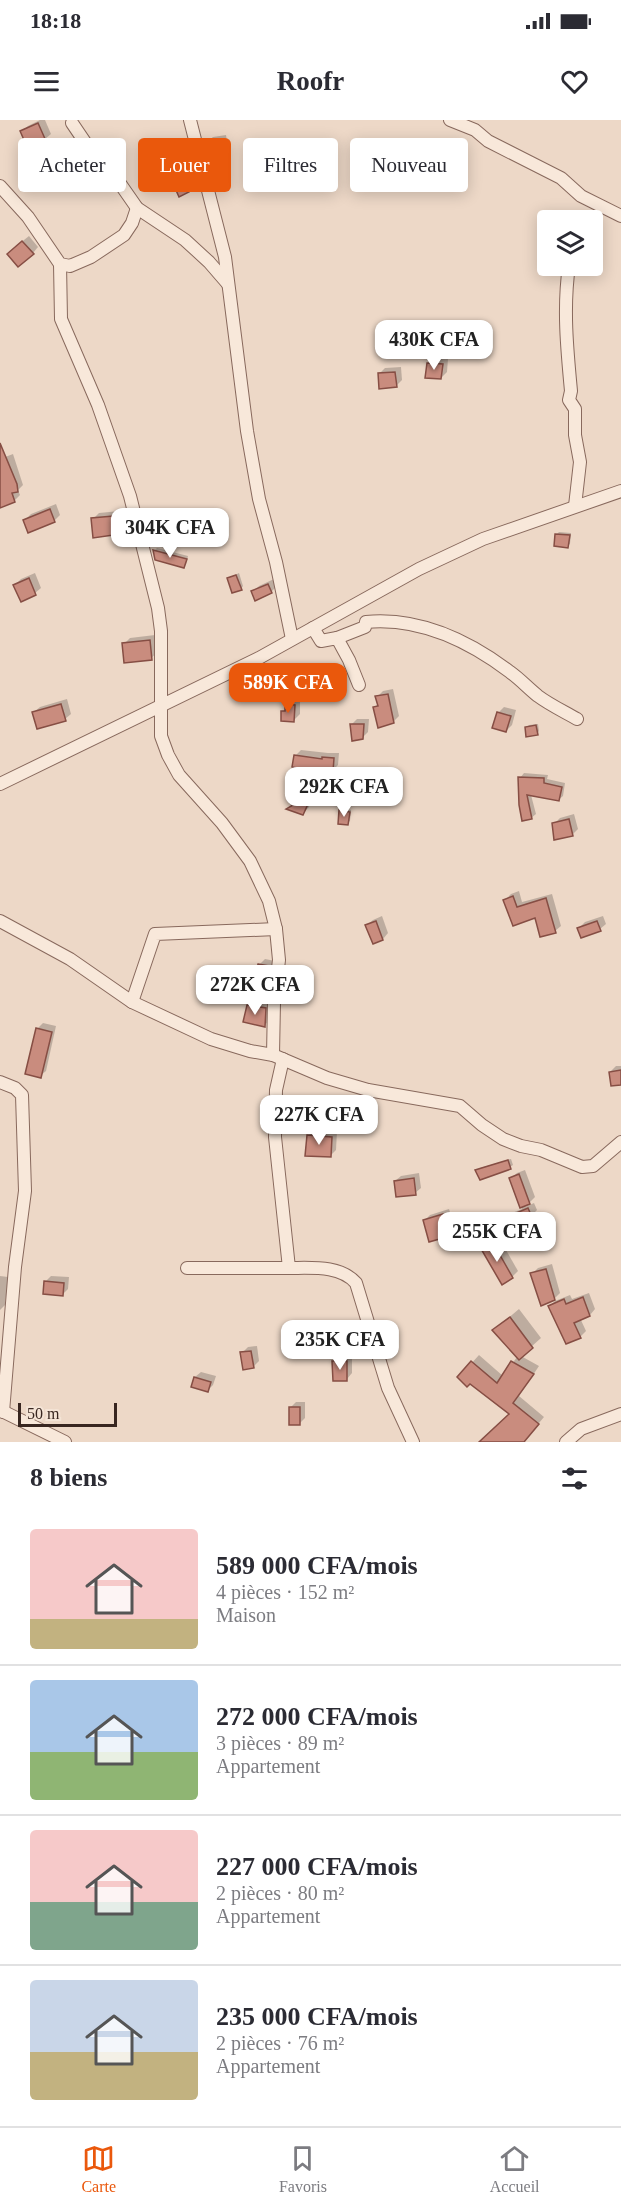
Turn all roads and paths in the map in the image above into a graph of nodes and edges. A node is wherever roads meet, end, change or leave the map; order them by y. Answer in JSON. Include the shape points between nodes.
{"nodes":[{"id":1,"x":190,"y":120,"type":"edge"},
{"id":2,"x":450,"y":120,"type":"edge"},
{"id":3,"x":72,"y":123,"type":"dead end"},
{"id":4,"x":1,"y":186,"type":"edge"},
{"id":5,"x":137,"y":208,"type":"junction"},
{"id":6,"x":621,"y":216,"type":"edge"},
{"id":7,"x":60,"y":264,"type":"junction"},
{"id":8,"x":568,"y":276,"type":"edge"},
{"id":9,"x":229,"y":284,"type":"junction"},
{"id":10,"x":621,"y":491,"type":"edge"},
{"id":11,"x":575,"y":506,"type":"junction"},
{"id":12,"x":313,"y":628,"type":"junction"},
{"id":13,"x":337,"y":638,"type":"junction"},
{"id":14,"x":292,"y":639,"type":"junction"},
{"id":15,"x":359,"y":685,"type":"dead end"},
{"id":16,"x":161,"y":705,"type":"junction"},
{"id":17,"x":577,"y":720,"type":"dead end"},
{"id":18,"x":0,"y":784,"type":"edge"},
{"id":19,"x":0,"y":921,"type":"edge"},
{"id":20,"x":276,"y":929,"type":"junction"},
{"id":21,"x":132,"y":1002,"type":"junction"},
{"id":22,"x":278,"y":1057,"type":"junction"},
{"id":23,"x":0,"y":1082,"type":"edge"},
{"id":24,"x":621,"y":1142,"type":"edge"},
{"id":25,"x":187,"y":1268,"type":"dead end"},
{"id":26,"x":289,"y":1268,"type":"junction"},
{"id":27,"x":2,"y":1411,"type":"edge"},
{"id":28,"x":621,"y":1414,"type":"edge"},
{"id":29,"x":65,"y":1442,"type":"edge"},
{"id":30,"x":413,"y":1442,"type":"edge"},
{"id":31,"x":566,"y":1442,"type":"edge"}],
"edges":[{"from":1,"to":9,"type":"street"},
{"from":2,"to":6,"type":"street","via":[[561,178],[581,196]]},
{"from":3,"to":5,"type":"street"},
{"from":4,"to":7,"type":"street"},
{"from":5,"to":7,"type":"street","via":[[124,235],[91,257],[70,266]]},
{"from":5,"to":9,"type":"street","via":[[185,240]]},
{"from":7,"to":16,"type":"street","via":[[61,319],[98,405],[130,496],[158,608]]},
{"from":8,"to":11,"type":"street","via":[[569,400],[574,409],[580,462]]},
{"from":9,"to":14,"type":"street","via":[[259,499]]},
{"from":10,"to":11,"type":"street"},
{"from":11,"to":12,"type":"street","via":[[483,539],[419,569]]},
{"from":12,"to":13,"type":"street","via":[[321,641]]},
{"from":12,"to":14,"type":"street"},
{"from":13,"to":15,"type":"street"},
{"from":13,"to":17,"type":"street","via":[[365,627],[366,622],[397,621],[451,636],[509,670],[539,696]]},
{"from":14,"to":16,"type":"street"},
{"from":16,"to":18,"type":"street"},
{"from":16,"to":20,"type":"street","via":[[161,736],[168,755],[179,775],[250,861],[269,901]]},
{"from":19,"to":21,"type":"street","via":[[70,959]]},
{"from":20,"to":21,"type":"street","via":[[155,934]]},
{"from":20,"to":22,"type":"street","via":[[279,960],[274,1002]]},
{"from":21,"to":22,"type":"street","via":[[211,1039]]},
{"from":22,"to":24,"type":"street","via":[[368,1090],[460,1106],[503,1139],[582,1167],[593,1166]]},
{"from":22,"to":26,"type":"street","via":[[275,1137]]},
{"from":23,"to":27,"type":"street","via":[[22,1095],[26,1191]]},
{"from":25,"to":26,"type":"street"},
{"from":26,"to":30,"type":"street","via":[[348,1273],[356,1283],[388,1388]]},
{"from":27,"to":29,"type":"street"},
{"from":28,"to":31,"type":"street","via":[[581,1429]]}]}
